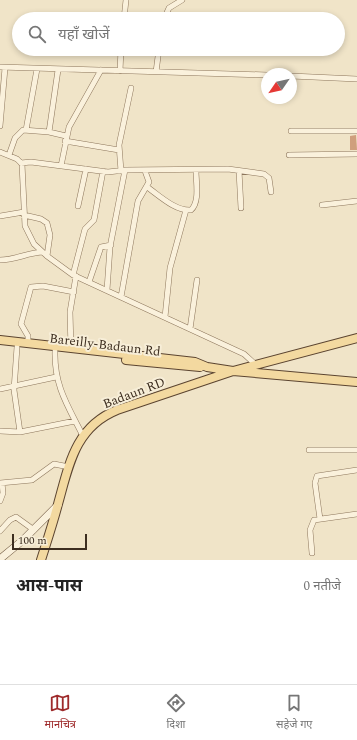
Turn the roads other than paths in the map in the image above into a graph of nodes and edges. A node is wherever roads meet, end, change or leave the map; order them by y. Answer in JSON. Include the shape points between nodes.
{"nodes":[{"id":1,"x":126,"y":0,"type":"edge"},
{"id":2,"x":182,"y":0,"type":"edge"},
{"id":3,"x":125,"y":12,"type":"edge"},
{"id":4,"x":167,"y":12,"type":"edge"},
{"id":5,"x":121,"y":56,"type":"edge"},
{"id":6,"x":158,"y":56,"type":"edge"},
{"id":7,"x":3,"y":68,"type":"edge"},
{"id":8,"x":37,"y":69,"type":"junction"},
{"id":9,"x":58,"y":70,"type":"junction"},
{"id":10,"x":101,"y":70,"type":"junction"},
{"id":11,"x":120,"y":70,"type":"junction"},
{"id":12,"x":156,"y":72,"type":"junction"},
{"id":13,"x":261,"y":75,"type":"edge"},
{"id":14,"x":297,"y":76,"type":"edge"},
{"id":15,"x":357,"y":79,"type":"edge"},
{"id":16,"x":131,"y":88,"type":"dead end"},
{"id":17,"x":0,"y":126,"type":"edge"},
{"id":18,"x":26,"y":130,"type":"junction"},
{"id":19,"x":291,"y":131,"type":"dead end"},
{"id":20,"x":357,"y":131,"type":"edge"},
{"id":21,"x":49,"y":132,"type":"junction"},
{"id":22,"x":66,"y":139,"type":"junction"},
{"id":23,"x":119,"y":150,"type":"junction"},
{"id":24,"x":0,"y":152,"type":"edge"},
{"id":25,"x":357,"y":154,"type":"edge"},
{"id":26,"x":289,"y":155,"type":"dead end"},
{"id":27,"x":9,"y":156,"type":"junction"},
{"id":28,"x":21,"y":163,"type":"junction"},
{"id":29,"x":61,"y":166,"type":"junction"},
{"id":30,"x":86,"y":169,"type":"junction"},
{"id":31,"x":103,"y":171,"type":"junction"},
{"id":32,"x":123,"y":171,"type":"junction"},
{"id":33,"x":145,"y":171,"type":"junction"},
{"id":34,"x":196,"y":171,"type":"junction"},
{"id":35,"x":239,"y":171,"type":"junction"},
{"id":36,"x":148,"y":187,"type":"junction"},
{"id":37,"x":271,"y":192,"type":"dead end"},
{"id":38,"x":357,"y":201,"type":"edge"},
{"id":39,"x":322,"y":204,"type":"dead end"},
{"id":40,"x":78,"y":206,"type":"dead end"},
{"id":41,"x":241,"y":208,"type":"dead end"},
{"id":42,"x":186,"y":210,"type":"junction"},
{"id":43,"x":24,"y":214,"type":"junction"},
{"id":44,"x":0,"y":216,"type":"edge"},
{"id":45,"x":110,"y":245,"type":"junction"},
{"id":46,"x":42,"y":252,"type":"junction"},
{"id":47,"x":47,"y":256,"type":"junction"},
{"id":48,"x":0,"y":260,"type":"edge"},
{"id":49,"x":74,"y":275,"type":"junction"},
{"id":50,"x":197,"y":280,"type":"dead end"},
{"id":51,"x":89,"y":282,"type":"junction"},
{"id":52,"x":107,"y":290,"type":"junction"},
{"id":53,"x":74,"y":292,"type":"junction"},
{"id":54,"x":121,"y":297,"type":"junction"},
{"id":55,"x":165,"y":317,"type":"junction"},
{"id":56,"x":190,"y":329,"type":"junction"},
{"id":57,"x":357,"y":338,"type":"edge"},
{"id":58,"x":0,"y":340,"type":"edge"},
{"id":59,"x":28,"y":344,"type":"junction"},
{"id":60,"x":0,"y":345,"type":"edge"},
{"id":61,"x":17,"y":347,"type":"junction"},
{"id":62,"x":71,"y":349,"type":"junction"},
{"id":63,"x":55,"y":351,"type":"junction"},
{"id":64,"x":256,"y":365,"type":"junction"},
{"id":65,"x":207,"y":367,"type":"junction"},
{"id":66,"x":233,"y":371,"type":"junction"},
{"id":67,"x":56,"y":377,"type":"junction"},
{"id":68,"x":357,"y":382,"type":"edge"},
{"id":69,"x":14,"y":386,"type":"junction"},
{"id":70,"x":0,"y":389,"type":"edge"},
{"id":71,"x":75,"y":421,"type":"junction"},
{"id":72,"x":0,"y":431,"type":"edge"},
{"id":73,"x":20,"y":432,"type":"junction"},
{"id":74,"x":83,"y":436,"type":"junction"},
{"id":75,"x":309,"y":450,"type":"dead end"},
{"id":76,"x":357,"y":450,"type":"edge"},
{"id":77,"x":69,"y":467,"type":"junction"},
{"id":78,"x":357,"y":470,"type":"edge"},
{"id":79,"x":1,"y":483,"type":"edge"},
{"id":80,"x":0,"y":501,"type":"edge"},
{"id":81,"x":58,"y":504,"type":"junction"},
{"id":82,"x":357,"y":514,"type":"edge"},
{"id":83,"x":320,"y":518,"type":"junction"},
{"id":84,"x":34,"y":530,"type":"junction"},
{"id":85,"x":0,"y":531,"type":"edge"},
{"id":86,"x":312,"y":552,"type":"dead end"},
{"id":87,"x":0,"y":559,"type":"edge"},
{"id":88,"x":41,"y":560,"type":"edge"}],
"edges":[{"from":1,"to":3,"type":"street"},
{"from":2,"to":4,"type":"street"},
{"from":5,"to":11,"type":"street"},
{"from":6,"to":12,"type":"street"},
{"from":7,"to":8,"type":"street"},
{"from":7,"to":17,"type":"street"},
{"from":8,"to":9,"type":"street"},
{"from":8,"to":18,"type":"street"},
{"from":9,"to":10,"type":"street"},
{"from":9,"to":21,"type":"street"},
{"from":10,"to":11,"type":"street"},
{"from":10,"to":22,"type":"street","via":[[78,109]]},
{"from":11,"to":12,"type":"street"},
{"from":12,"to":13,"type":"street"},
{"from":14,"to":15,"type":"street"},
{"from":16,"to":23,"type":"street"},
{"from":18,"to":21,"type":"street"},
{"from":18,"to":27,"type":"street","via":[[18,134]]},
{"from":19,"to":20,"type":"street"},
{"from":21,"to":22,"type":"street"},
{"from":22,"to":23,"type":"street"},
{"from":22,"to":29,"type":"street"},
{"from":23,"to":32,"type":"street"},
{"from":24,"to":27,"type":"street"},
{"from":25,"to":26,"type":"street"},
{"from":27,"to":28,"type":"street"},
{"from":28,"to":29,"type":"street"},
{"from":28,"to":43,"type":"street","via":[[24,179]]},
{"from":29,"to":30,"type":"street"},
{"from":30,"to":31,"type":"street"},
{"from":30,"to":40,"type":"street"},
{"from":31,"to":32,"type":"street"},
{"from":31,"to":49,"type":"street","via":[[94,220],[85,229]]},
{"from":32,"to":33,"type":"street"},
{"from":32,"to":45,"type":"street"},
{"from":33,"to":34,"type":"street"},
{"from":33,"to":36,"type":"street","via":[[149,178]]},
{"from":34,"to":35,"type":"street"},
{"from":34,"to":42,"type":"street","via":[[194,207]]},
{"from":35,"to":37,"type":"street","via":[[267,176]]},
{"from":35,"to":41,"type":"street"},
{"from":36,"to":42,"type":"street","via":[[175,206]]},
{"from":36,"to":54,"type":"street","via":[[138,201]]},
{"from":38,"to":39,"type":"street"},
{"from":42,"to":55,"type":"street","via":[[170,268]]},
{"from":43,"to":44,"type":"street"},
{"from":43,"to":46,"type":"street","via":[[29,236]]},
{"from":43,"to":47,"type":"street","via":[[47,223],[50,235]]},
{"from":45,"to":51,"type":"street","via":[[101,247]]},
{"from":45,"to":52,"type":"street"},
{"from":46,"to":47,"type":"street"},
{"from":46,"to":48,"type":"street","via":[[28,253],[13,260]]},
{"from":47,"to":49,"type":"street"},
{"from":49,"to":51,"type":"street"},
{"from":49,"to":53,"type":"street"},
{"from":50,"to":56,"type":"street"},
{"from":51,"to":52,"type":"street"},
{"from":52,"to":54,"type":"street"},
{"from":53,"to":59,"type":"street","via":[[43,286],[31,287],[21,324],[28,336]]},
{"from":53,"to":62,"type":"street","via":[[70,312]]},
{"from":54,"to":55,"type":"street"},
{"from":55,"to":56,"type":"street"},
{"from":56,"to":64,"type":"street","via":[[244,354]]},
{"from":57,"to":64,"type":"main road","name":"Badaun RD"},
{"from":58,"to":59,"type":"main road"},
{"from":59,"to":62,"type":"main road"},
{"from":60,"to":61,"type":"main road","name":"Bareilly-Badaun Rd"},
{"from":61,"to":63,"type":"main road","name":"Bareilly-Badaun Rd"},
{"from":61,"to":69,"type":"street"},
{"from":62,"to":65,"type":"main road","via":[[195,362]]},
{"from":63,"to":65,"type":"main road","name":"Bareilly-Badaun Rd"},
{"from":63,"to":67,"type":"street"},
{"from":64,"to":66,"type":"main road","name":"Badaun RD"},
{"from":65,"to":66,"type":"main road"},
{"from":66,"to":68,"type":"main road"},
{"from":66,"to":74,"type":"main road","name":"Badaun RD","via":[[109,413],[93,424]]},
{"from":67,"to":69,"type":"street"},
{"from":67,"to":71,"type":"street"},
{"from":69,"to":70,"type":"street"},
{"from":69,"to":73,"type":"street"},
{"from":71,"to":73,"type":"street"},
{"from":71,"to":74,"type":"street"},
{"from":72,"to":73,"type":"street"},
{"from":74,"to":77,"type":"main road","name":"Badaun RD"},
{"from":75,"to":76,"type":"street"},
{"from":77,"to":79,"type":"street","via":[[54,464],[36,479]]},
{"from":77,"to":81,"type":"main road","name":"Badaun RD"},
{"from":78,"to":83,"type":"street","via":[[317,476],[315,483]]},
{"from":79,"to":80,"type":"street","via":[[3,494]]},
{"from":81,"to":84,"type":"street"},
{"from":81,"to":88,"type":"main road","name":"Badaun RD"},
{"from":82,"to":83,"type":"street"},
{"from":83,"to":86,"type":"street","via":[[314,520],[311,525]]},
{"from":84,"to":85,"type":"street","via":[[16,518],[10,520]]},
{"from":84,"to":87,"type":"street"}]}
